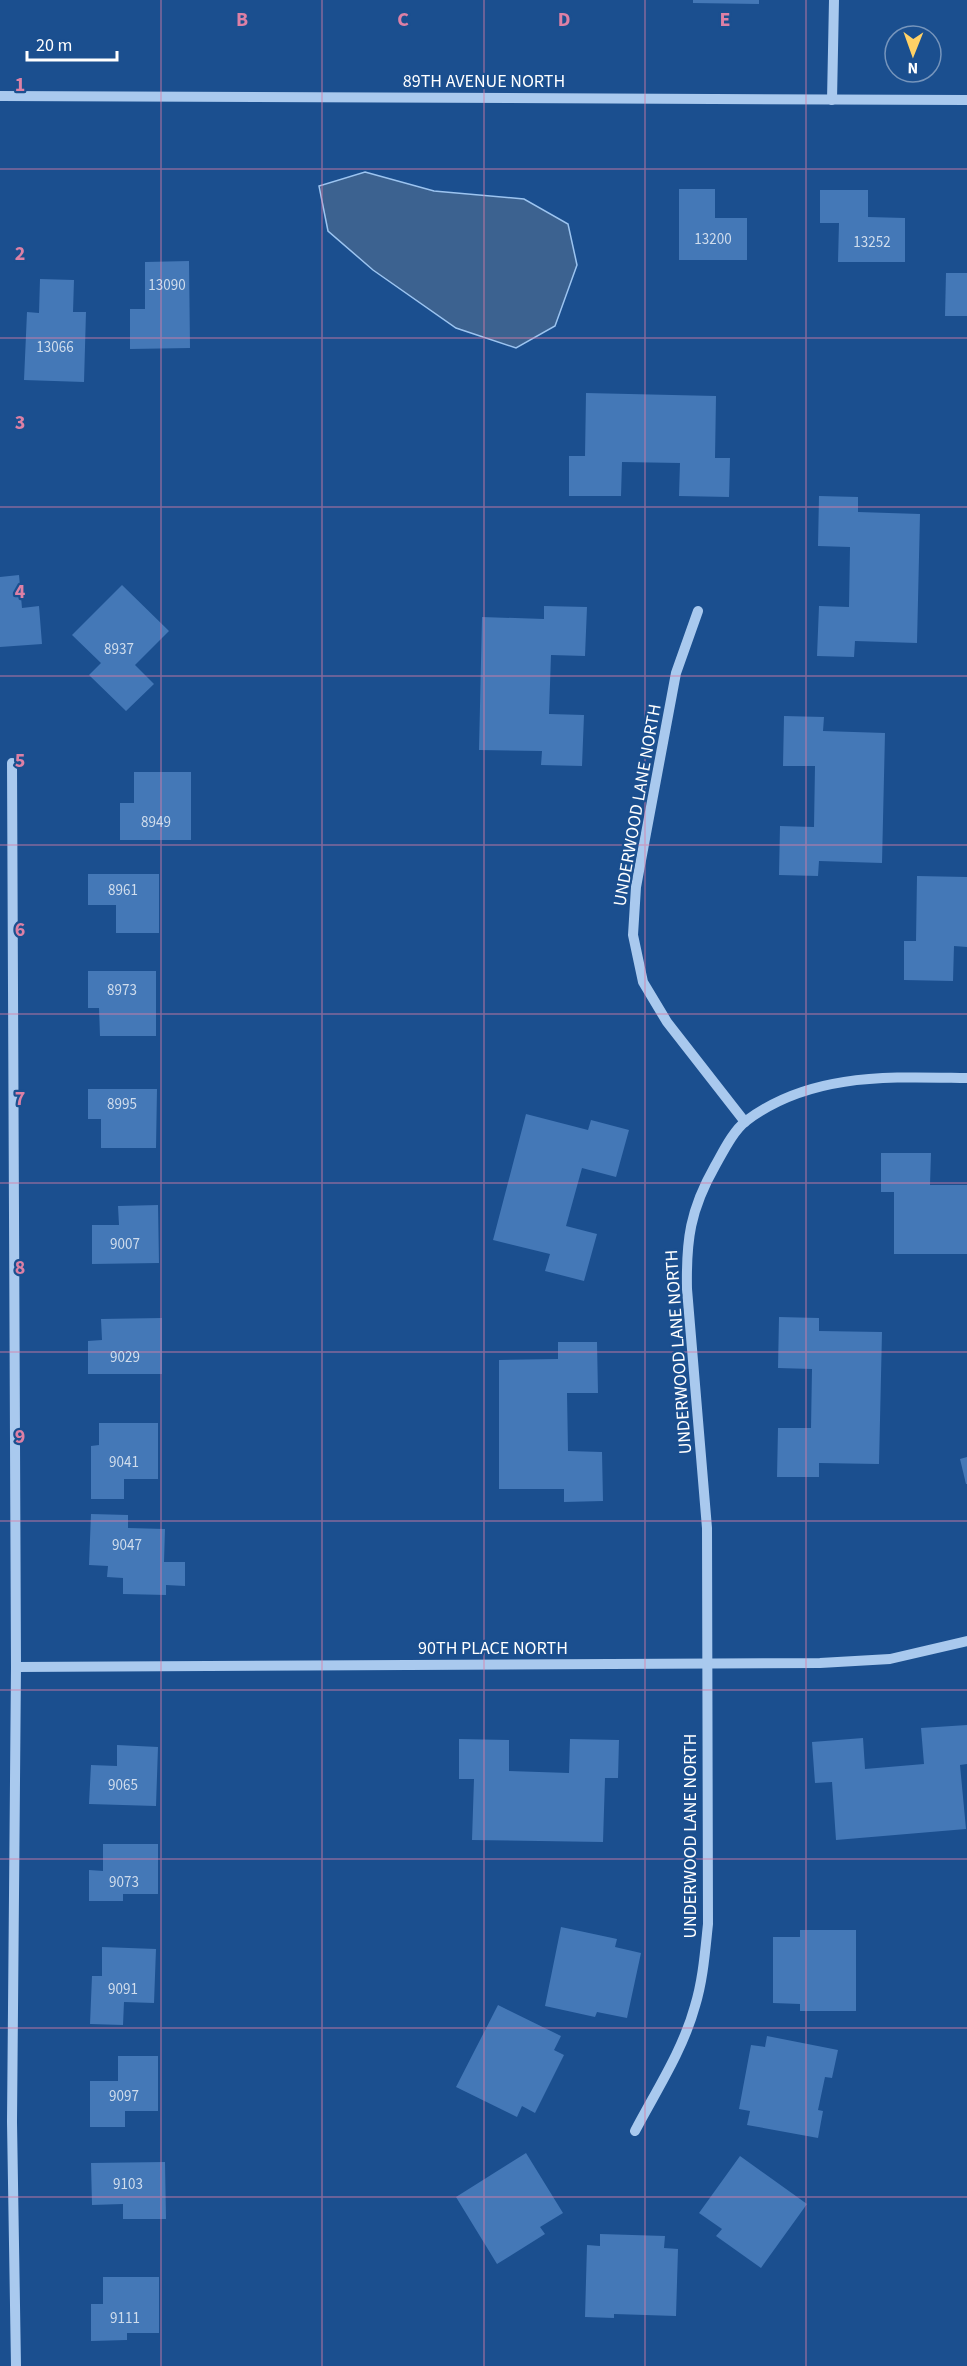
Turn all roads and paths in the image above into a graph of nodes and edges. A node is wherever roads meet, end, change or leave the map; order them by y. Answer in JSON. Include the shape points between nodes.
{"nodes":[{"id":1,"x":834,"y":0,"type":"edge"},
{"id":2,"x":0,"y":96,"type":"edge"},
{"id":3,"x":832,"y":100,"type":"junction"},
{"id":4,"x":967,"y":100,"type":"edge"},
{"id":5,"x":698,"y":611,"type":"dead end"},
{"id":6,"x":12,"y":763,"type":"dead end"},
{"id":7,"x":967,"y":1078,"type":"edge"},
{"id":8,"x":745,"y":1122,"type":"junction"},
{"id":9,"x":967,"y":1641,"type":"edge"},
{"id":10,"x":707,"y":1663,"type":"junction"},
{"id":11,"x":16,"y":1667,"type":"junction"},
{"id":12,"x":0,"y":2122,"type":"edge"},
{"id":13,"x":12,"y":2122,"type":"junction"},
{"id":14,"x":635,"y":2131,"type":"dead end"},
{"id":15,"x":16,"y":2366,"type":"edge"}],
"edges":[{"from":1,"to":3,"type":"street"},
{"from":2,"to":3,"type":"street","name":"89TH AVENUE NORTH"},
{"from":3,"to":4,"type":"street","name":"89TH AVENUE NORTH"},
{"from":5,"to":8,"type":"street","name":"UNDERWOOD LANE NORTH","via":[[676,673],[636,886],[633,935],[643,982],[668,1022]]},
{"from":6,"to":11,"type":"street"},
{"from":7,"to":8,"type":"street","via":[[869,1077],[824,1084],[784,1099]]},
{"from":8,"to":10,"type":"street","name":"UNDERWOOD LANE NORTH","via":[[703,1186],[691,1218],[686,1250],[706,1528]]},
{"from":9,"to":10,"type":"street","name":"90TH PLACE NORTH","via":[[890,1659]]},
{"from":10,"to":11,"type":"street","name":"90TH PLACE NORTH"},
{"from":10,"to":14,"type":"street","name":"UNDERWOOD LANE NORTH","via":[[709,1889],[703,1970],[695,2008],[676,2053]]},
{"from":11,"to":13,"type":"street"},
{"from":12,"to":13,"type":"street"},
{"from":13,"to":15,"type":"street"}]}
